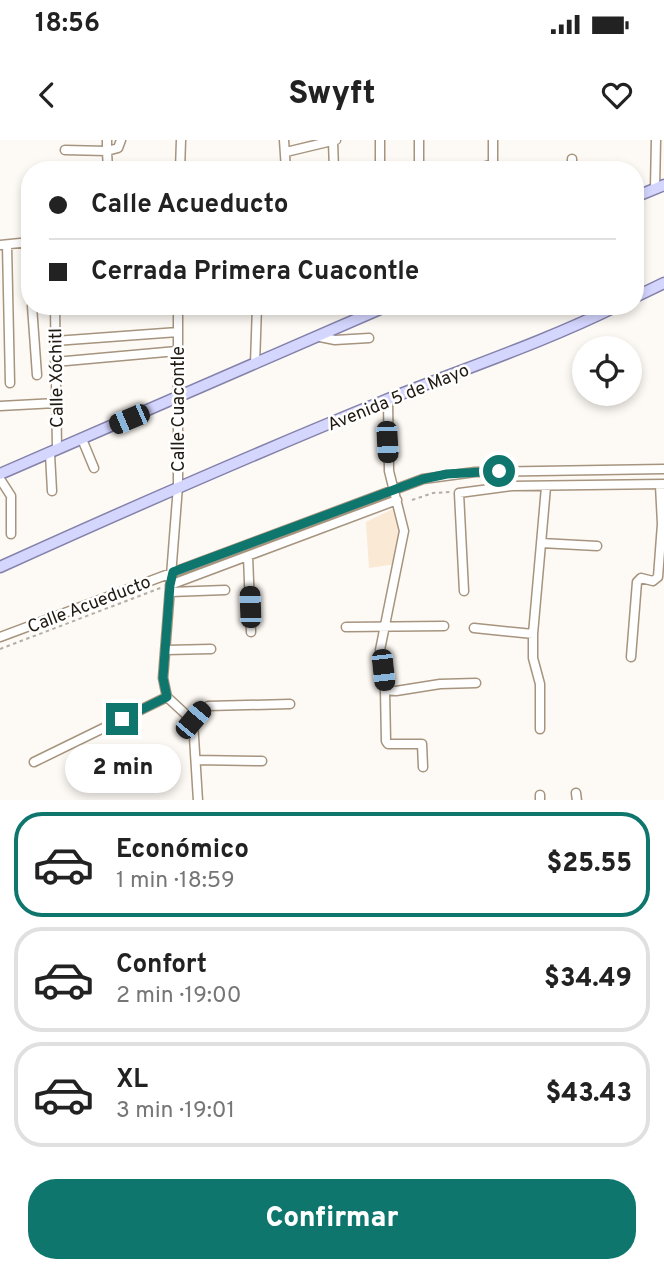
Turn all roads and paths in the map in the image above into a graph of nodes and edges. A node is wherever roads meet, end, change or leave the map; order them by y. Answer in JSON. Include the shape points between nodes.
{"nodes":[{"id":1,"x":94,"y":140,"type":"edge"},
{"id":2,"x":107,"y":140,"type":"edge"},
{"id":3,"x":121,"y":140,"type":"edge"},
{"id":4,"x":181,"y":140,"type":"edge"},
{"id":5,"x":284,"y":140,"type":"edge"},
{"id":6,"x":380,"y":140,"type":"edge"},
{"id":7,"x":419,"y":140,"type":"edge"},
{"id":8,"x":493,"y":140,"type":"edge"},
{"id":9,"x":656,"y":140,"type":"edge"},
{"id":10,"x":335,"y":141,"type":"edge"},
{"id":11,"x":65,"y":150,"type":"dead end"},
{"id":12,"x":95,"y":150,"type":"junction"},
{"id":13,"x":107,"y":151,"type":"junction"},
{"id":14,"x":286,"y":152,"type":"junction"},
{"id":15,"x":108,"y":161,"type":"edge"},
{"id":16,"x":180,"y":161,"type":"edge"},
{"id":17,"x":286,"y":161,"type":"edge"},
{"id":18,"x":334,"y":161,"type":"edge"},
{"id":19,"x":380,"y":161,"type":"edge"},
{"id":20,"x":419,"y":161,"type":"edge"},
{"id":21,"x":493,"y":161,"type":"edge"},
{"id":22,"x":660,"y":186,"type":"edge"},
{"id":23,"x":4,"y":245,"type":"edge"},
{"id":24,"x":664,"y":283,"type":"edge"},
{"id":25,"x":644,"y":293,"type":"edge"},
{"id":26,"x":33,"y":315,"type":"edge"},
{"id":27,"x":55,"y":315,"type":"edge"},
{"id":28,"x":178,"y":315,"type":"edge"},
{"id":29,"x":257,"y":315,"type":"edge"},
{"id":30,"x":368,"y":315,"type":"edge"},
{"id":31,"x":599,"y":315,"type":"edge"},
{"id":32,"x":178,"y":332,"type":"junction"},
{"id":33,"x":320,"y":337,"type":"junction"},
{"id":34,"x":369,"y":338,"type":"dead end"},
{"id":35,"x":55,"y":341,"type":"junction"},
{"id":36,"x":177,"y":351,"type":"junction"},
{"id":37,"x":55,"y":362,"type":"junction"},
{"id":38,"x":256,"y":363,"type":"junction"},
{"id":39,"x":37,"y":375,"type":"dead end"},
{"id":40,"x":10,"y":383,"type":"dead end"},
{"id":41,"x":176,"y":399,"type":"junction"},
{"id":42,"x":388,"y":400,"type":"junction"},
{"id":43,"x":56,"y":402,"type":"junction"},
{"id":44,"x":0,"y":406,"type":"edge"},
{"id":45,"x":82,"y":439,"type":"junction"},
{"id":46,"x":54,"y":452,"type":"junction"},
{"id":47,"x":94,"y":468,"type":"dead end"},
{"id":48,"x":664,"y":469,"type":"edge"},
{"id":49,"x":0,"y":477,"type":"edge"},
{"id":50,"x":662,"y":484,"type":"edge"},
{"id":51,"x":178,"y":486,"type":"junction"},
{"id":52,"x":546,"y":487,"type":"junction"},
{"id":53,"x":393,"y":490,"type":"junction"},
{"id":54,"x":52,"y":491,"type":"dead end"},
{"id":55,"x":459,"y":493,"type":"junction"},
{"id":56,"x":397,"y":500,"type":"junction"},
{"id":57,"x":412,"y":500,"type":"dead end"},
{"id":58,"x":11,"y":534,"type":"dead end"},
{"id":59,"x":541,"y":543,"type":"junction"},
{"id":60,"x":597,"y":546,"type":"dead end"},
{"id":61,"x":248,"y":556,"type":"junction"},
{"id":62,"x":0,"y":567,"type":"edge"},
{"id":63,"x":173,"y":572,"type":"junction"},
{"id":64,"x":170,"y":589,"type":"junction"},
{"id":65,"x":225,"y":590,"type":"dead end"},
{"id":66,"x":464,"y":591,"type":"dead end"},
{"id":67,"x":386,"y":626,"type":"junction"},
{"id":68,"x":444,"y":626,"type":"dead end"},
{"id":69,"x":346,"y":627,"type":"dead end"},
{"id":70,"x":474,"y":628,"type":"dead end"},
{"id":71,"x":251,"y":632,"type":"dead end"},
{"id":72,"x":533,"y":634,"type":"junction"},
{"id":73,"x":0,"y":638,"type":"edge"},
{"id":74,"x":0,"y":649,"type":"edge"},
{"id":75,"x":211,"y":649,"type":"dead end"},
{"id":76,"x":166,"y":650,"type":"junction"},
{"id":77,"x":631,"y":657,"type":"dead end"},
{"id":78,"x":476,"y":683,"type":"dead end"},
{"id":79,"x":385,"y":690,"type":"junction"},
{"id":80,"x":167,"y":697,"type":"junction"},
{"id":81,"x":289,"y":704,"type":"dead end"},
{"id":82,"x":193,"y":720,"type":"junction"},
{"id":83,"x":540,"y":729,"type":"dead end"},
{"id":84,"x":196,"y":760,"type":"junction"},
{"id":85,"x":262,"y":761,"type":"dead end"},
{"id":86,"x":34,"y":762,"type":"dead end"},
{"id":87,"x":424,"y":767,"type":"dead end"},
{"id":88,"x":198,"y":800,"type":"edge"}],
"edges":[{"from":1,"to":12,"type":"street"},
{"from":2,"to":13,"type":"street"},
{"from":3,"to":13,"type":"street","via":[[118,148]]},
{"from":4,"to":16,"type":"street"},
{"from":5,"to":14,"type":"street"},
{"from":6,"to":19,"type":"street"},
{"from":7,"to":20,"type":"street"},
{"from":8,"to":21,"type":"street"},
{"from":9,"to":22,"type":"street"},
{"from":10,"to":14,"type":"street"},
{"from":10,"to":18,"type":"street"},
{"from":11,"to":12,"type":"street"},
{"from":12,"to":13,"type":"street"},
{"from":13,"to":15,"type":"street"},
{"from":14,"to":17,"type":"street"},
{"from":23,"to":40,"type":"street"},
{"from":24,"to":25,"type":"main road"},
{"from":26,"to":39,"type":"street"},
{"from":27,"to":35,"type":"street","name":"Calle Xóchitl"},
{"from":28,"to":32,"type":"street","name":"Calle Cuacontle"},
{"from":29,"to":38,"type":"street"},
{"from":30,"to":33,"type":"main road"},
{"from":31,"to":42,"type":"main road","name":"Avenida 5 de Mayo","via":[[564,333]]},
{"from":32,"to":35,"type":"street","name":"Calle Cuacontle"},
{"from":32,"to":36,"type":"street","name":"Calle Cuacontle"},
{"from":33,"to":34,"type":"street"},
{"from":33,"to":38,"type":"main road"},
{"from":35,"to":37,"type":"street","name":"Calle Xóchitl"},
{"from":36,"to":37,"type":"street"},
{"from":36,"to":41,"type":"street","name":"Calle Cuacontle"},
{"from":37,"to":43,"type":"street","name":"Calle Xóchitl"},
{"from":38,"to":41,"type":"main road"},
{"from":41,"to":45,"type":"main road"},
{"from":41,"to":51,"type":"street","name":"Calle Cuacontle"},
{"from":42,"to":51,"type":"main road","name":"Avenida 5 de Mayo"},
{"from":42,"to":53,"type":"street"},
{"from":43,"to":44,"type":"street"},
{"from":43,"to":46,"type":"street","name":"Calle Xóchitl"},
{"from":45,"to":46,"type":"main road"},
{"from":45,"to":47,"type":"street"},
{"from":46,"to":49,"type":"main road"},
{"from":46,"to":54,"type":"street","name":"Calle Xóchitl"},
{"from":48,"to":53,"type":"street","name":"Calle Acueducto","via":[[475,472],[423,479]]},
{"from":49,"to":58,"type":"street","via":[[11,496]]},
{"from":50,"to":52,"type":"street"},
{"from":50,"to":77,"type":"street","via":[[658,576],[637,582]]},
{"from":51,"to":62,"type":"main road","name":"Avenida 5 de Mayo"},
{"from":51,"to":63,"type":"street","name":"Calle Cuacontle"},
{"from":52,"to":55,"type":"street"},
{"from":52,"to":59,"type":"street"},
{"from":53,"to":56,"type":"street"},
{"from":53,"to":63,"type":"street","name":"Calle Acueducto"},
{"from":55,"to":57,"type":"path","via":[[433,493]]},
{"from":55,"to":66,"type":"street"},
{"from":56,"to":61,"type":"street","name":"Calle Acueducto"},
{"from":56,"to":67,"type":"street","via":[[404,531]]},
{"from":59,"to":60,"type":"street"},
{"from":59,"to":72,"type":"street"},
{"from":61,"to":64,"type":"street","name":"Calle Acueducto"},
{"from":61,"to":71,"type":"street"},
{"from":63,"to":64,"type":"street","name":"Calle Cuacontle"},
{"from":63,"to":73,"type":"street","name":"Calle Acueducto"},
{"from":64,"to":65,"type":"street"},
{"from":64,"to":74,"type":"path","name":"Calle Acueducto"},
{"from":64,"to":76,"type":"street","name":"Calle Cuacontle"},
{"from":67,"to":68,"type":"street"},
{"from":67,"to":69,"type":"street"},
{"from":67,"to":79,"type":"street","via":[[380,650]]},
{"from":70,"to":72,"type":"street"},
{"from":72,"to":83,"type":"street"},
{"from":75,"to":76,"type":"street"},
{"from":76,"to":80,"type":"street","name":"Calle Cuacontle","via":[[163,678]]},
{"from":78,"to":79,"type":"street"},
{"from":79,"to":87,"type":"street","via":[[386,741],[421,743]]},
{"from":80,"to":82,"type":"street"},
{"from":80,"to":86,"type":"street"},
{"from":81,"to":82,"type":"street","via":[[208,706]]},
{"from":82,"to":84,"type":"street"},
{"from":84,"to":85,"type":"street"},
{"from":84,"to":88,"type":"street"}]}
